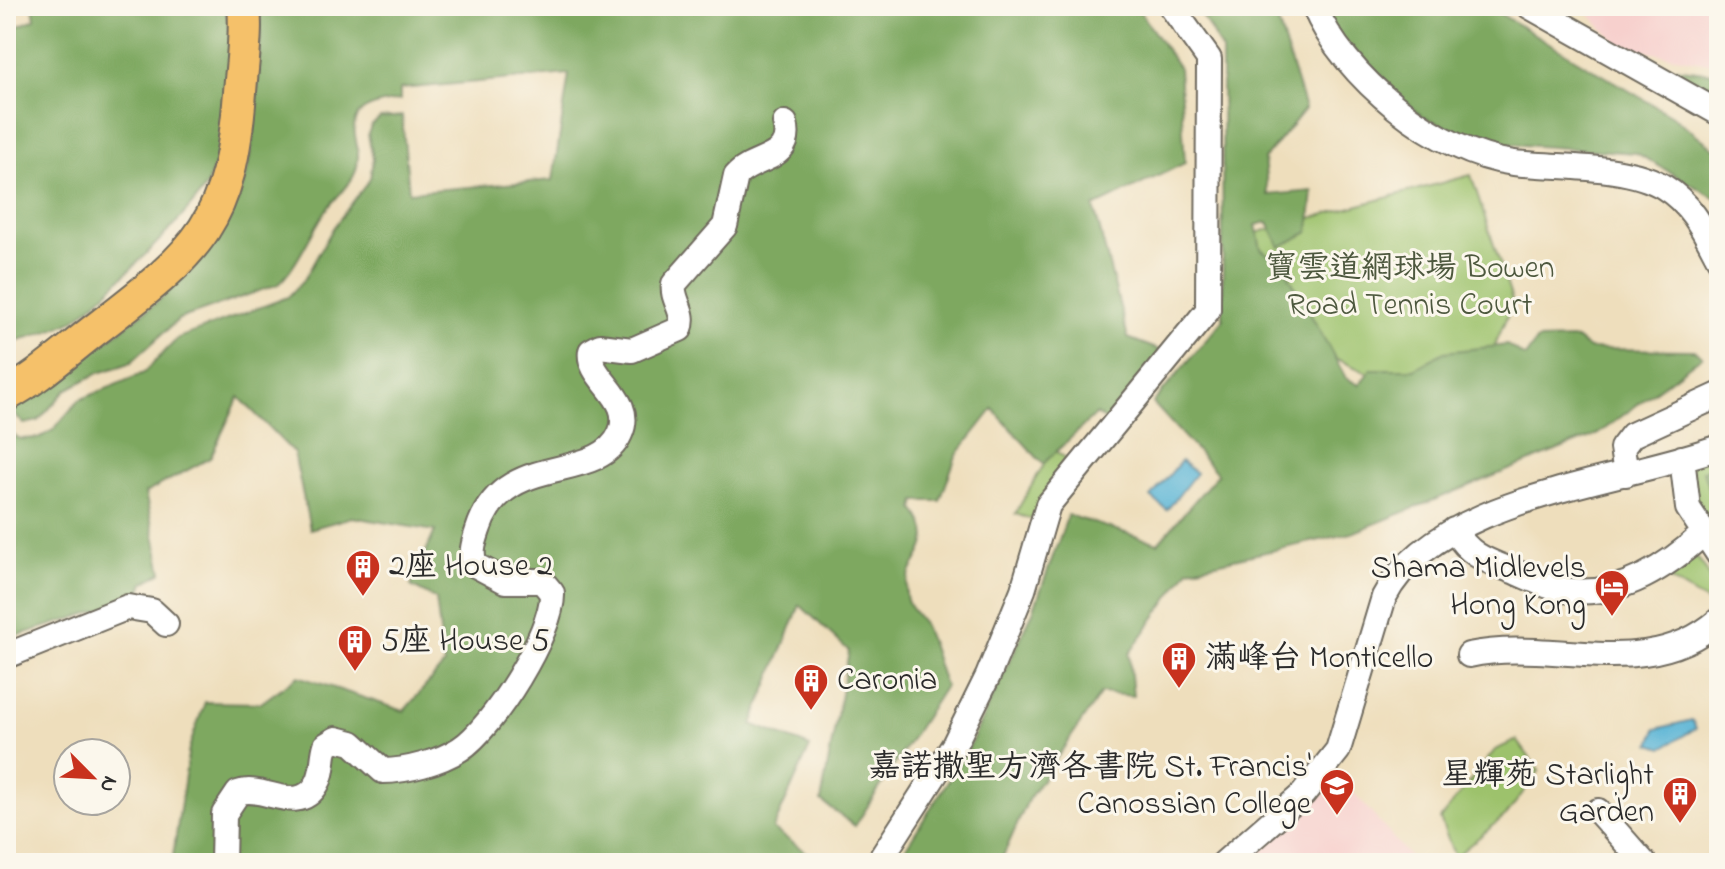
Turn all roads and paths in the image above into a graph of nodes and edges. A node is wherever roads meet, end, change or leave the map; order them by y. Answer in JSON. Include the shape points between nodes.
{"nodes":[{"id":1,"x":244,"y":6,"type":"edge"},
{"id":2,"x":1171,"y":6,"type":"edge"},
{"id":3,"x":1314,"y":6,"type":"edge"},
{"id":4,"x":1529,"y":6,"type":"edge"},
{"id":5,"x":1719,"y":113,"type":"edge"},
{"id":6,"x":785,"y":123,"type":"dead end"},
{"id":7,"x":1719,"y":259,"type":"edge"},
{"id":8,"x":6,"y":395,"type":"edge"},
{"id":9,"x":1719,"y":395,"type":"edge"},
{"id":10,"x":1719,"y":447,"type":"edge"},
{"id":11,"x":1682,"y":458,"type":"junction"},
{"id":12,"x":1626,"y":474,"type":"junction"},
{"id":13,"x":1454,"y":530,"type":"junction"},
{"id":14,"x":1704,"y":533,"type":"junction"},
{"id":15,"x":1719,"y":555,"type":"edge"},
{"id":16,"x":1719,"y":620,"type":"edge"},
{"id":17,"x":166,"y":624,"type":"dead end"},
{"id":18,"x":1469,"y":655,"type":"dead end"},
{"id":19,"x":6,"y":656,"type":"edge"},
{"id":20,"x":1598,"y":811,"type":"dead end"},
{"id":21,"x":223,"y":863,"type":"edge"},
{"id":22,"x":878,"y":863,"type":"edge"},
{"id":23,"x":1224,"y":863,"type":"edge"},
{"id":24,"x":1644,"y":863,"type":"edge"}],
"edges":[{"from":1,"to":8,"type":"main road","via":[[236,141],[211,222],[160,280]]},
{"from":2,"to":22,"type":"street","via":[[1209,59],[1208,310],[1048,505],[1023,590],[988,676],[954,745]]},
{"from":3,"to":7,"type":"street","via":[[1346,59],[1442,139],[1499,161],[1653,181],[1692,211]]},
{"from":4,"to":5,"type":"street"},
{"from":6,"to":21,"type":"street","via":[[782,149],[736,176],[725,226],[674,284],[683,316],[680,329],[632,350],[600,346],[591,351],[592,366],[621,411],[622,430],[615,443],[594,457],[514,483],[494,497],[485,512],[472,550],[475,565],[505,581],[542,581],[552,593],[539,643],[502,701],[465,745],[439,758],[383,771],[352,743],[336,739],[324,749],[318,783],[305,795],[282,799],[251,790],[238,793],[224,814]]},
{"from":9,"to":12,"type":"street","via":[[1632,435],[1622,448]]},
{"from":10,"to":11,"type":"street"},
{"from":11,"to":12,"type":"street"},
{"from":11,"to":14,"type":"street","via":[[1686,502]]},
{"from":12,"to":13,"type":"street","via":[[1498,510]]},
{"from":13,"to":14,"type":"street","via":[[1472,554],[1552,587],[1581,591],[1658,571]]},
{"from":13,"to":23,"type":"street","via":[[1419,553],[1390,585],[1343,739],[1328,764],[1295,801]]},
{"from":14,"to":15,"type":"street"},
{"from":16,"to":18,"type":"street","via":[[1688,641],[1636,655],[1591,657],[1513,649]]},
{"from":17,"to":19,"type":"street","via":[[152,611],[128,607]]},
{"from":20,"to":24,"type":"street"}]}
